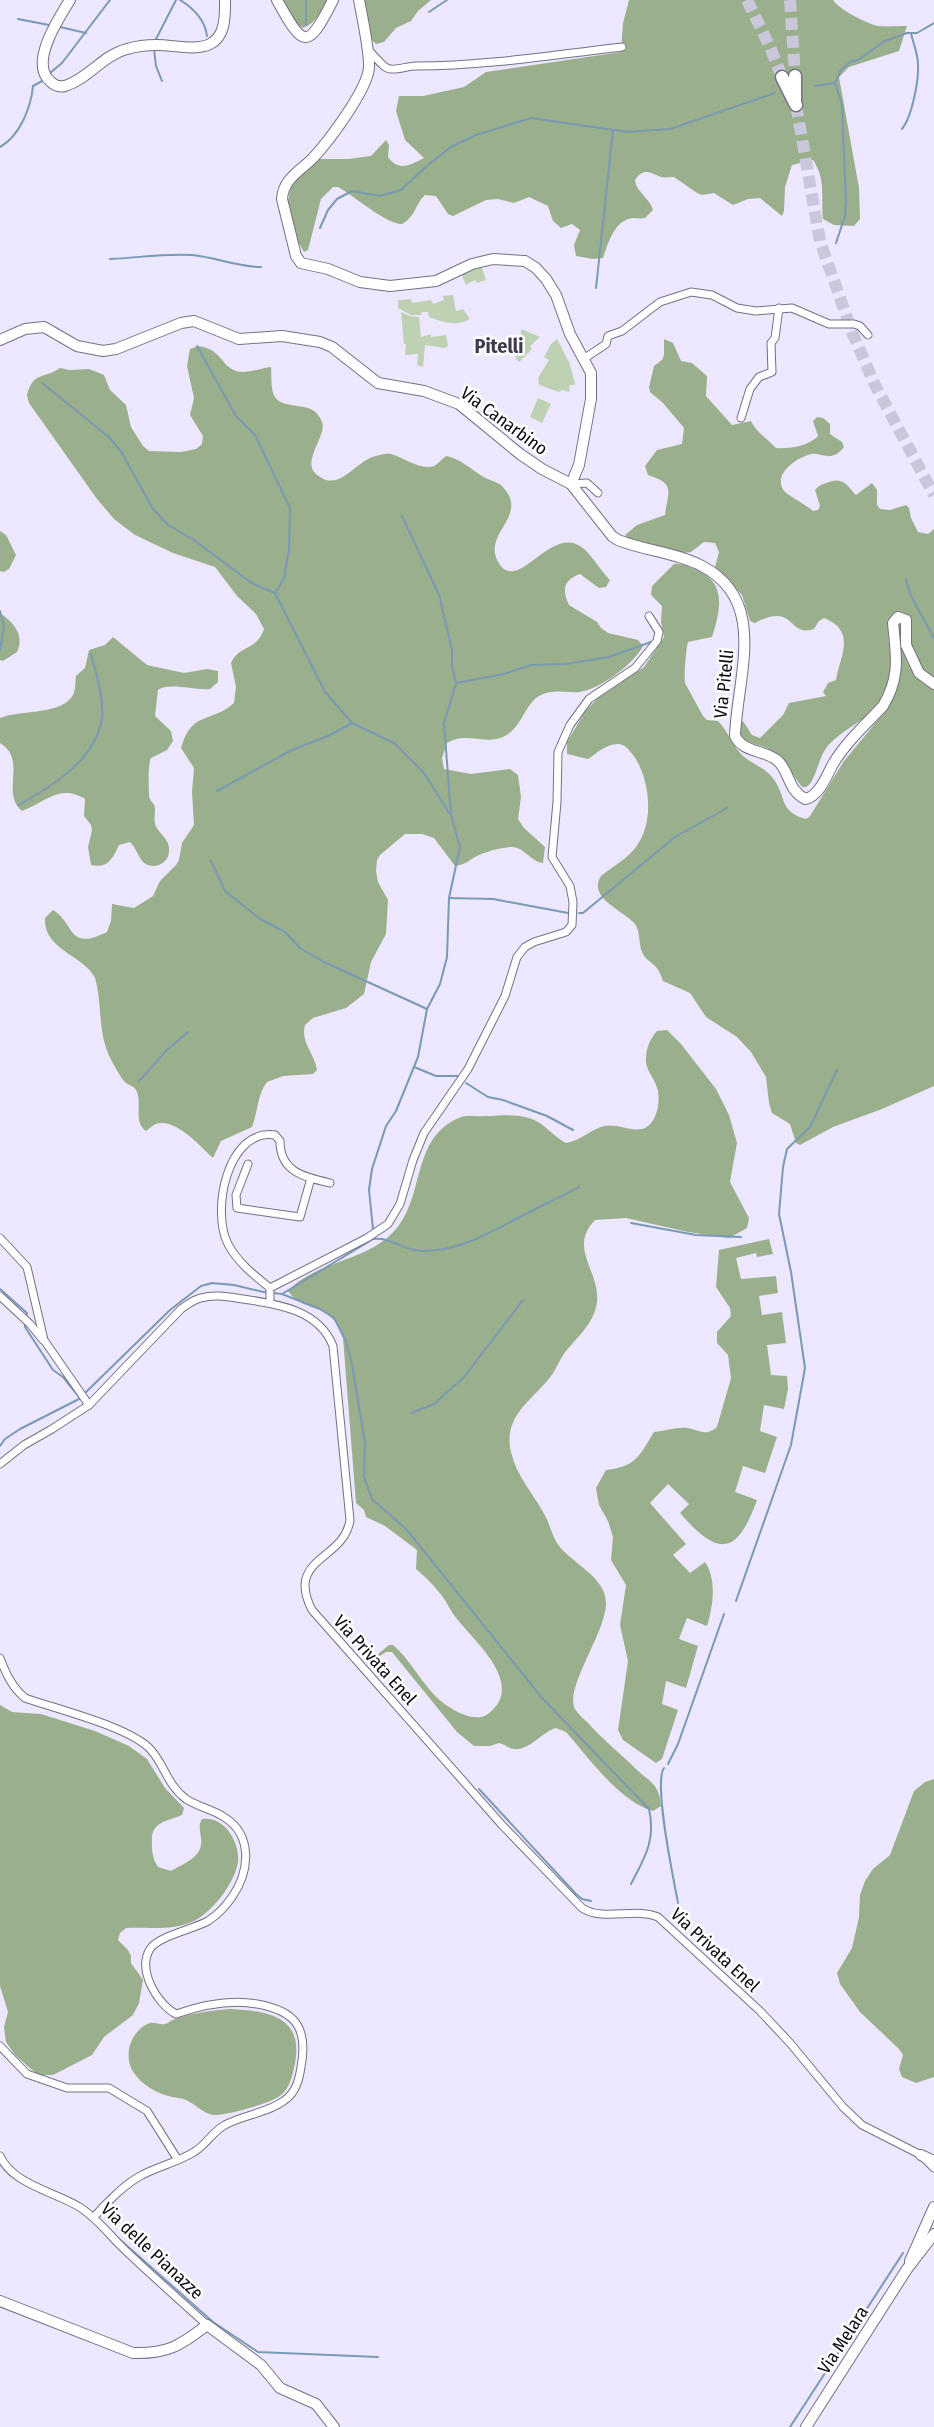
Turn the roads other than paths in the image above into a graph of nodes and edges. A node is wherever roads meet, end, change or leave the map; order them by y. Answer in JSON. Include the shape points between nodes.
{"nodes":[{"id":1,"x":70,"y":0,"type":"edge"},
{"id":2,"x":225,"y":0,"type":"edge"},
{"id":3,"x":276,"y":0,"type":"edge"},
{"id":4,"x":333,"y":0,"type":"edge"},
{"id":5,"x":359,"y":0,"type":"edge"},
{"id":6,"x":622,"y":47,"type":"dead end"},
{"id":7,"x":367,"y":49,"type":"junction"},
{"id":8,"x":788,"y":77,"type":"tunnel mouth"},
{"id":9,"x":796,"y":105,"type":"tunnel mouth"},
{"id":10,"x":780,"y":308,"type":"junction"},
{"id":11,"x":868,"y":335,"type":"dead end"},
{"id":12,"x":0,"y":340,"type":"edge"},
{"id":13,"x":585,"y":358,"type":"junction"},
{"id":14,"x":741,"y":418,"type":"dead end"},
{"id":15,"x":571,"y":484,"type":"junction"},
{"id":16,"x":598,"y":493,"type":"dead end"},
{"id":17,"x":649,"y":616,"type":"dead end"},
{"id":18,"x":934,"y":684,"type":"edge"},
{"id":19,"x":248,"y":1164,"type":"dead end"},
{"id":20,"x":311,"y":1178,"type":"junction"},
{"id":21,"x":330,"y":1183,"type":"dead end"},
{"id":22,"x":0,"y":1238,"type":"edge"},
{"id":23,"x":270,"y":1288,"type":"junction"},
{"id":24,"x":0,"y":1296,"type":"edge"},
{"id":25,"x":270,"y":1300,"type":"junction"},
{"id":26,"x":44,"y":1340,"type":"junction"},
{"id":27,"x":87,"y":1402,"type":"junction"},
{"id":28,"x":0,"y":1464,"type":"edge"},
{"id":29,"x":0,"y":1658,"type":"edge"},
{"id":30,"x":0,"y":2046,"type":"edge"},
{"id":31,"x":921,"y":2155,"type":"junction"},
{"id":32,"x":0,"y":2156,"type":"edge"},
{"id":33,"x":178,"y":2160,"type":"junction"},
{"id":34,"x":934,"y":2161,"type":"edge"},
{"id":35,"x":934,"y":2168,"type":"edge"},
{"id":36,"x":934,"y":2207,"type":"edge"},
{"id":37,"x":94,"y":2217,"type":"junction"},
{"id":38,"x":934,"y":2234,"type":"edge"},
{"id":39,"x":907,"y":2270,"type":"junction"},
{"id":40,"x":0,"y":2302,"type":"edge"},
{"id":41,"x":207,"y":2325,"type":"junction"},
{"id":42,"x":334,"y":2427,"type":"edge"},
{"id":43,"x":806,"y":2427,"type":"edge"}],
"edges":[{"from":1,"to":2,"type":"street","via":[[47,42],[43,63],[46,77],[61,86],[77,80],[124,50],[156,44],[209,45],[221,34]]},
{"from":3,"to":4,"type":"street","via":[[294,32],[306,37],[317,31]]},
{"from":5,"to":7,"type":"street"},
{"from":6,"to":7,"type":"street","via":[[506,61],[387,68]]},
{"from":7,"to":13,"type":"street","via":[[369,71],[357,98],[327,141],[285,184],[282,192],[297,259],[301,264],[328,269],[360,282],[390,286],[448,278],[486,260],[525,261],[546,279],[556,295],[570,334]]},
{"from":8,"to":9,"type":"highway"},
{"from":10,"to":11,"type":"street","via":[[792,308],[830,324],[854,324]]},
{"from":10,"to":13,"type":"street","via":[[756,311],[737,308],[712,295],[691,292],[660,302],[622,331],[608,336],[606,344]]},
{"from":10,"to":14,"type":"street","via":[[771,344],[772,372],[759,377],[750,389]]},
{"from":12,"to":15,"type":"street","name":"Via Canarbino","via":[[25,329],[44,327],[78,346],[103,351],[194,321],[239,339],[282,336],[313,340],[332,347],[378,383],[424,391],[459,404],[520,454]]},
{"from":13,"to":15,"type":"street","via":[[591,373],[591,399]]},
{"from":15,"to":16,"type":"street","via":[[587,483]]},
{"from":15,"to":18,"type":"street","name":"Via Pitelli","via":[[612,536],[702,566],[723,581],[735,596],[745,629],[735,736],[745,746],[779,762],[797,794],[805,798],[812,796],[840,751],[884,706],[897,669],[893,623],[898,617],[906,620],[906,645],[919,673]]},
{"from":17,"to":23,"type":"street","via":[[659,632],[657,641],[635,668],[589,700],[570,725],[558,752],[552,857],[570,886],[572,926],[566,932],[525,947],[517,957],[505,996],[468,1069],[424,1133],[412,1160],[400,1204],[388,1224]]},
{"from":19,"to":20,"type":"street","via":[[236,1195],[236,1208],[300,1217]]},
{"from":20,"to":21,"type":"street"},
{"from":20,"to":23,"type":"street","via":[[284,1163],[279,1138],[268,1134],[248,1142],[237,1153],[228,1171],[220,1212],[228,1244],[244,1267]]},
{"from":22,"to":26,"type":"street","via":[[27,1266]]},
{"from":23,"to":25,"type":"street"},
{"from":24,"to":26,"type":"street"},
{"from":25,"to":27,"type":"street","name":"Via Privata Enel","via":[[220,1296],[192,1302],[181,1309]]},
{"from":25,"to":31,"type":"street","name":"Via Privata Enel","via":[[297,1311],[321,1327],[330,1337],[335,1358],[350,1520],[344,1536],[307,1573],[305,1598],[312,1610],[502,1825],[582,1908],[591,1913],[645,1913],[658,1917],[760,2011],[862,2125]]},
{"from":26,"to":27,"type":"street"},
{"from":27,"to":28,"type":"street","name":"Via Privata Enel"},
{"from":29,"to":33,"type":"street","via":[[6,1674],[25,1698],[121,1730],[151,1749],[172,1787],[187,1799],[232,1822],[246,1845],[244,1870],[232,1897],[208,1920],[151,1948],[147,1973],[160,2000],[176,2014],[198,2006],[234,2002],[265,2005],[280,2011],[301,2029],[304,2041],[300,2075],[295,2090],[284,2101],[224,2125],[196,2151]]},
{"from":30,"to":33,"type":"street","via":[[27,2074],[67,2088],[109,2088],[147,2111]]},
{"from":31,"to":34,"type":"street"},
{"from":31,"to":35,"type":"street","name":"Via Privata Enel"},
{"from":32,"to":37,"type":"street","name":"Via delle Pianazze","via":[[4,2165],[26,2181]]},
{"from":33,"to":37,"type":"street","via":[[141,2175]]},
{"from":36,"to":39,"type":"street"},
{"from":37,"to":41,"type":"street","name":"Via delle Pianazze"},
{"from":38,"to":39,"type":"street"},
{"from":39,"to":43,"type":"street","name":"Via Melara"},
{"from":40,"to":41,"type":"street","name":"Via delle Pianazze","via":[[133,2354],[156,2354],[174,2348]]},
{"from":41,"to":42,"type":"street","name":"Via delle Pianazze","via":[[261,2365],[280,2388],[316,2404]]}]}
